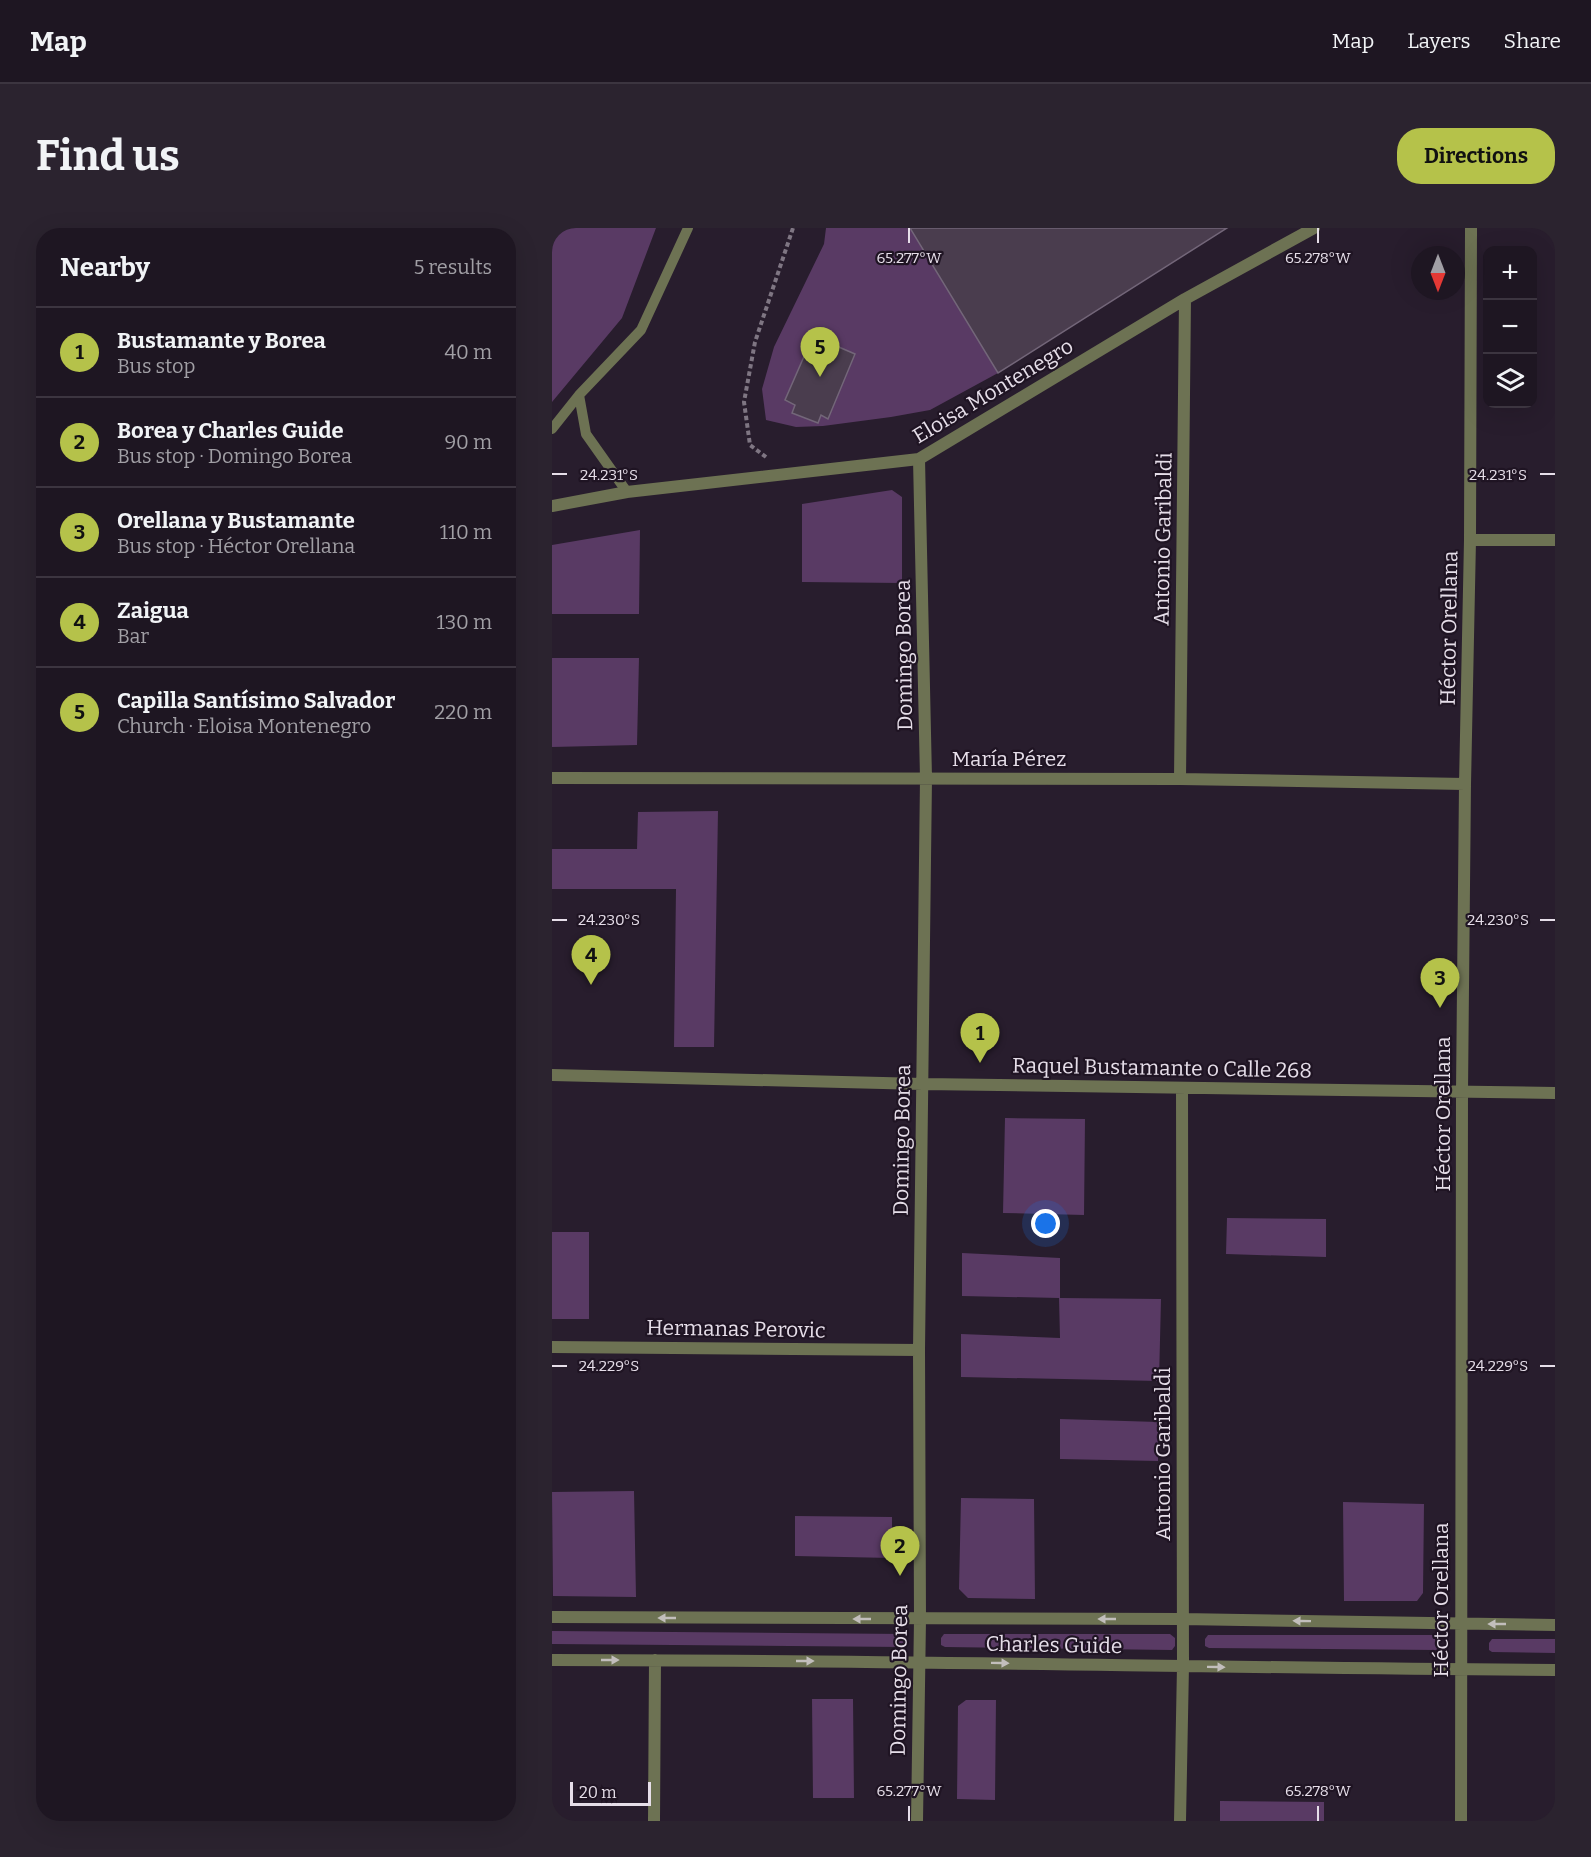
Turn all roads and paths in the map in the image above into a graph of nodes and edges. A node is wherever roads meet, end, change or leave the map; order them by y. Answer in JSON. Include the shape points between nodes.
{"nodes":[{"id":1,"x":688,"y":228,"type":"edge"},
{"id":2,"x":793,"y":228,"type":"edge"},
{"id":3,"x":1314,"y":228,"type":"edge"},
{"id":4,"x":1471,"y":228,"type":"edge"},
{"id":5,"x":1185,"y":299,"type":"junction"},
{"id":6,"x":579,"y":395,"type":"junction"},
{"id":7,"x":552,"y":429,"type":"edge"},
{"id":8,"x":767,"y":458,"type":"dead end"},
{"id":9,"x":919,"y":459,"type":"junction"},
{"id":10,"x":627,"y":492,"type":"junction"},
{"id":11,"x":552,"y":506,"type":"edge"},
{"id":12,"x":1470,"y":540,"type":"junction"},
{"id":13,"x":1555,"y":540,"type":"edge"},
{"id":14,"x":552,"y":778,"type":"edge"},
{"id":15,"x":926,"y":778,"type":"junction"},
{"id":16,"x":1180,"y":779,"type":"junction"},
{"id":17,"x":1465,"y":784,"type":"junction"},
{"id":18,"x":552,"y":1075,"type":"edge"},
{"id":19,"x":923,"y":1083,"type":"junction"},
{"id":20,"x":1182,"y":1088,"type":"junction"},
{"id":21,"x":1462,"y":1091,"type":"junction"},
{"id":22,"x":1555,"y":1093,"type":"edge"},
{"id":23,"x":552,"y":1347,"type":"edge"},
{"id":24,"x":919,"y":1350,"type":"junction"},
{"id":25,"x":552,"y":1617,"type":"edge"},
{"id":26,"x":920,"y":1619,"type":"junction"},
{"id":27,"x":1182,"y":1619,"type":"junction"},
{"id":28,"x":1461,"y":1624,"type":"junction"},
{"id":29,"x":1555,"y":1625,"type":"edge"},
{"id":30,"x":552,"y":1660,"type":"edge"},
{"id":31,"x":655,"y":1660,"type":"junction"},
{"id":32,"x":919,"y":1662,"type":"junction"},
{"id":33,"x":1183,"y":1666,"type":"junction"},
{"id":34,"x":1460,"y":1669,"type":"junction"},
{"id":35,"x":1555,"y":1670,"type":"edge"},
{"id":36,"x":654,"y":1821,"type":"edge"},
{"id":37,"x":917,"y":1821,"type":"edge"},
{"id":38,"x":1180,"y":1821,"type":"edge"},
{"id":39,"x":1461,"y":1821,"type":"edge"}],
"edges":[{"from":1,"to":6,"type":"lane","via":[[641,330]]},
{"from":2,"to":8,"type":"path","via":[[755,342],[744,402],[750,445]]},
{"from":3,"to":5,"type":"street","name":"Eloisa Montenegro"},
{"from":4,"to":12,"type":"street","name":"Héctor Orellana"},
{"from":5,"to":9,"type":"street","name":"Eloisa Montenegro"},
{"from":5,"to":16,"type":"street","name":"Antonio Garibaldi"},
{"from":6,"to":7,"type":"lane"},
{"from":6,"to":10,"type":"lane","via":[[586,434]]},
{"from":9,"to":10,"type":"street","name":"Eloisa Montenegro"},
{"from":9,"to":15,"type":"street","name":"Domingo Borea"},
{"from":10,"to":11,"type":"street","name":"Eloisa Montenegro"},
{"from":12,"to":13,"type":"street"},
{"from":12,"to":17,"type":"street","name":"Héctor Orellana"},
{"from":14,"to":15,"type":"street","name":"María Pérez"},
{"from":15,"to":16,"type":"street","name":"María Pérez"},
{"from":15,"to":19,"type":"street","name":"Domingo Borea"},
{"from":16,"to":17,"type":"street","name":"María Pérez"},
{"from":17,"to":21,"type":"street","name":"Héctor Orellana"},
{"from":18,"to":19,"type":"street","name":"Raquel Bustamante o Calle 268"},
{"from":19,"to":20,"type":"street","name":"Raquel Bustamante o Calle 268"},
{"from":19,"to":24,"type":"street","name":"Domingo Borea"},
{"from":20,"to":21,"type":"street","name":"Raquel Bustamante o Calle 268"},
{"from":20,"to":27,"type":"street","name":"Antonio Garibaldi"},
{"from":21,"to":22,"type":"street","name":"Raquel Bustamante o Calle 268"},
{"from":21,"to":28,"type":"street","name":"Héctor Orellana"},
{"from":23,"to":24,"type":"street","name":"Hermanas Perovic"},
{"from":24,"to":26,"type":"street","name":"Domingo Borea"},
{"from":26,"to":25,"type":"street","name":"Charles Guide","one_way":true},
{"from":27,"to":26,"type":"street","name":"Charles Guide","one_way":true},
{"from":26,"to":32,"type":"street","name":"Domingo Borea"},
{"from":28,"to":27,"type":"street","name":"Charles Guide","one_way":true},
{"from":27,"to":33,"type":"street","name":"Antonio Garibaldi"},
{"from":29,"to":28,"type":"street","name":"Charles Guide","one_way":true},
{"from":28,"to":34,"type":"street","name":"Héctor Orellana"},
{"from":30,"to":31,"type":"street","name":"Charles Guide","one_way":true},
{"from":31,"to":32,"type":"street","name":"Charles Guide","one_way":true},
{"from":31,"to":36,"type":"street"},
{"from":32,"to":33,"type":"street","name":"Charles Guide","one_way":true},
{"from":32,"to":37,"type":"street","name":"Domingo Borea"},
{"from":33,"to":34,"type":"street","name":"Charles Guide","one_way":true},
{"from":33,"to":38,"type":"street","name":"Antonio Garibaldi"},
{"from":34,"to":35,"type":"street","name":"Charles Guide"},
{"from":34,"to":39,"type":"street","name":"Héctor Orellana"}]}
